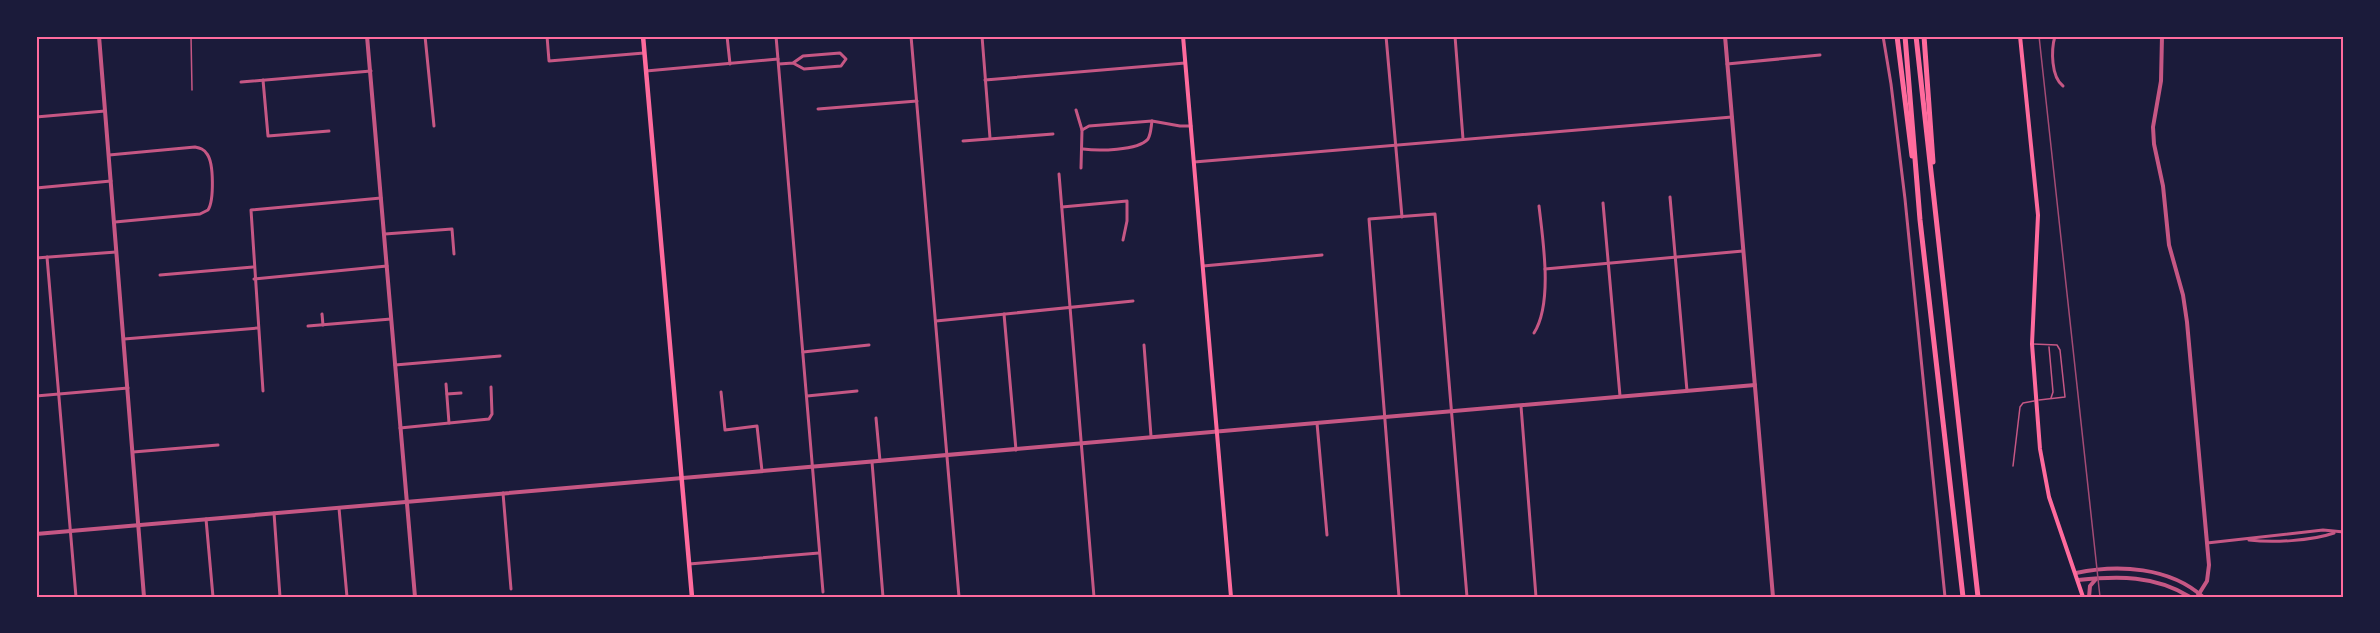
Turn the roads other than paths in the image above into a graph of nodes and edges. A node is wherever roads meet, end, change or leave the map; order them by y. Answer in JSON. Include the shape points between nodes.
{"nodes":[{"id":1,"x":99,"y":36,"type":"edge"},
{"id":2,"x":191,"y":36,"type":"edge"},
{"id":3,"x":367,"y":36,"type":"edge"},
{"id":4,"x":425,"y":36,"type":"edge"},
{"id":5,"x":547,"y":36,"type":"edge"},
{"id":6,"x":643,"y":36,"type":"edge"},
{"id":7,"x":727,"y":36,"type":"edge"},
{"id":8,"x":776,"y":36,"type":"edge"},
{"id":9,"x":911,"y":36,"type":"edge"},
{"id":10,"x":982,"y":36,"type":"edge"},
{"id":11,"x":1183,"y":36,"type":"edge"},
{"id":12,"x":1386,"y":36,"type":"edge"},
{"id":13,"x":1455,"y":36,"type":"edge"},
{"id":14,"x":1725,"y":36,"type":"edge"},
{"id":15,"x":1883,"y":36,"type":"edge"},
{"id":16,"x":1897,"y":36,"type":"edge"},
{"id":17,"x":1905,"y":36,"type":"edge"},
{"id":18,"x":1916,"y":36,"type":"edge"},
{"id":19,"x":1924,"y":36,"type":"edge"},
{"id":20,"x":2020,"y":36,"type":"edge"},
{"id":21,"x":2055,"y":36,"type":"edge"},
{"id":22,"x":2162,"y":36,"type":"edge"},
{"id":23,"x":645,"y":53,"type":"junction"},
{"id":24,"x":1820,"y":55,"type":"dead end"},
{"id":25,"x":779,"y":61,"type":"junction"},
{"id":26,"x":793,"y":63,"type":"junction"},
{"id":27,"x":1185,"y":63,"type":"junction"},
{"id":28,"x":730,"y":64,"type":"junction"},
{"id":29,"x":1727,"y":64,"type":"junction"},
{"id":30,"x":371,"y":71,"type":"junction"},
{"id":31,"x":646,"y":71,"type":"junction"},
{"id":32,"x":263,"y":80,"type":"junction"},
{"id":33,"x":986,"y":80,"type":"junction"},
{"id":34,"x":241,"y":82,"type":"dead end"},
{"id":35,"x":2063,"y":86,"type":"dead end"},
{"id":36,"x":192,"y":90,"type":"dead end"},
{"id":37,"x":917,"y":101,"type":"junction"},
{"id":38,"x":818,"y":109,"type":"dead end"},
{"id":39,"x":1076,"y":110,"type":"dead end"},
{"id":40,"x":105,"y":111,"type":"junction"},
{"id":41,"x":36,"y":117,"type":"edge"},
{"id":42,"x":1732,"y":117,"type":"junction"},
{"id":43,"x":1152,"y":121,"type":"junction"},
{"id":44,"x":434,"y":126,"type":"dead end"},
{"id":45,"x":1191,"y":126,"type":"junction"},
{"id":46,"x":1082,"y":130,"type":"junction"},
{"id":47,"x":329,"y":131,"type":"dead end"},
{"id":48,"x":1053,"y":134,"type":"dead end"},
{"id":49,"x":990,"y":138,"type":"junction"},
{"id":50,"x":1463,"y":140,"type":"junction"},
{"id":51,"x":963,"y":141,"type":"dead end"},
{"id":52,"x":1396,"y":146,"type":"junction"},
{"id":53,"x":1083,"y":149,"type":"junction"},
{"id":54,"x":109,"y":155,"type":"junction"},
{"id":55,"x":1194,"y":162,"type":"junction"},
{"id":56,"x":1082,"y":168,"type":"dead end"},
{"id":57,"x":1059,"y":174,"type":"dead end"},
{"id":58,"x":111,"y":181,"type":"junction"},
{"id":59,"x":36,"y":188,"type":"edge"},
{"id":60,"x":1670,"y":197,"type":"dead end"},
{"id":61,"x":382,"y":198,"type":"junction"},
{"id":62,"x":1603,"y":203,"type":"dead end"},
{"id":63,"x":1539,"y":206,"type":"dead end"},
{"id":64,"x":1062,"y":207,"type":"junction"},
{"id":65,"x":1402,"y":217,"type":"junction"},
{"id":66,"x":1936,"y":218,"type":"junction"},
{"id":67,"x":1920,"y":220,"type":"junction"},
{"id":68,"x":115,"y":222,"type":"junction"},
{"id":69,"x":385,"y":234,"type":"junction"},
{"id":70,"x":1123,"y":240,"type":"dead end"},
{"id":71,"x":1743,"y":251,"type":"junction"},
{"id":72,"x":118,"y":252,"type":"junction"},
{"id":73,"x":454,"y":254,"type":"dead end"},
{"id":74,"x":1322,"y":255,"type":"dead end"},
{"id":75,"x":46,"y":257,"type":"junction"},
{"id":76,"x":1675,"y":257,"type":"junction"},
{"id":77,"x":36,"y":258,"type":"edge"},
{"id":78,"x":1608,"y":263,"type":"junction"},
{"id":79,"x":387,"y":266,"type":"junction"},
{"id":80,"x":1203,"y":266,"type":"junction"},
{"id":81,"x":253,"y":267,"type":"junction"},
{"id":82,"x":1545,"y":269,"type":"junction"},
{"id":83,"x":160,"y":275,"type":"dead end"},
{"id":84,"x":255,"y":279,"type":"junction"},
{"id":85,"x":1133,"y":301,"type":"dead end"},
{"id":86,"x":1069,"y":308,"type":"junction"},
{"id":87,"x":322,"y":314,"type":"dead end"},
{"id":88,"x":1004,"y":314,"type":"junction"},
{"id":89,"x":391,"y":320,"type":"junction"},
{"id":90,"x":936,"y":321,"type":"junction"},
{"id":91,"x":322,"y":325,"type":"junction"},
{"id":92,"x":308,"y":326,"type":"dead end"},
{"id":93,"x":258,"y":328,"type":"junction"},
{"id":94,"x":1534,"y":333,"type":"dead end"},
{"id":95,"x":124,"y":339,"type":"junction"},
{"id":96,"x":2032,"y":344,"type":"junction"},
{"id":97,"x":869,"y":345,"type":"dead end"},
{"id":98,"x":1143,"y":345,"type":"dead end"},
{"id":99,"x":2049,"y":346,"type":"junction"},
{"id":100,"x":803,"y":352,"type":"junction"},
{"id":101,"x":500,"y":356,"type":"dead end"},
{"id":102,"x":395,"y":365,"type":"junction"},
{"id":103,"x":446,"y":384,"type":"dead end"},
{"id":104,"x":1755,"y":385,"type":"junction"},
{"id":105,"x":491,"y":387,"type":"dead end"},
{"id":106,"x":128,"y":388,"type":"junction"},
{"id":107,"x":263,"y":391,"type":"dead end"},
{"id":108,"x":857,"y":391,"type":"dead end"},
{"id":109,"x":1686,"y":391,"type":"junction"},
{"id":110,"x":721,"y":392,"type":"dead end"},
{"id":111,"x":460,"y":393,"type":"dead end"},
{"id":112,"x":58,"y":394,"type":"junction"},
{"id":113,"x":447,"y":394,"type":"junction"},
{"id":114,"x":36,"y":396,"type":"edge"},
{"id":115,"x":807,"y":396,"type":"junction"},
{"id":116,"x":1620,"y":396,"type":"junction"},
{"id":117,"x":2050,"y":399,"type":"junction"},
{"id":118,"x":2036,"y":400,"type":"junction"},
{"id":119,"x":1521,"y":406,"type":"junction"},
{"id":120,"x":1453,"y":411,"type":"junction"},
{"id":121,"x":876,"y":418,"type":"dead end"},
{"id":122,"x":1384,"y":418,"type":"junction"},
{"id":123,"x":448,"y":423,"type":"junction"},
{"id":124,"x":1317,"y":423,"type":"junction"},
{"id":125,"x":400,"y":428,"type":"junction"},
{"id":126,"x":1217,"y":432,"type":"junction"},
{"id":127,"x":1151,"y":436,"type":"junction"},
{"id":128,"x":1081,"y":443,"type":"junction"},
{"id":129,"x":218,"y":445,"type":"dead end"},
{"id":130,"x":1016,"y":450,"type":"junction"},
{"id":131,"x":133,"y":452,"type":"junction"},
{"id":132,"x":947,"y":456,"type":"junction"},
{"id":133,"x":880,"y":461,"type":"junction"},
{"id":134,"x":872,"y":462,"type":"junction"},
{"id":135,"x":812,"y":466,"type":"junction"},
{"id":136,"x":2013,"y":466,"type":"dead end"},
{"id":137,"x":762,"y":471,"type":"junction"},
{"id":138,"x":681,"y":477,"type":"junction"},
{"id":139,"x":503,"y":493,"type":"junction"},
{"id":140,"x":407,"y":502,"type":"junction"},
{"id":141,"x":339,"y":508,"type":"junction"},
{"id":142,"x":274,"y":513,"type":"junction"},
{"id":143,"x":207,"y":519,"type":"junction"},
{"id":144,"x":139,"y":525,"type":"junction"},
{"id":145,"x":71,"y":531,"type":"junction"},
{"id":146,"x":2336,"y":532,"type":"junction"},
{"id":147,"x":2344,"y":532,"type":"edge"},
{"id":148,"x":36,"y":534,"type":"edge"},
{"id":149,"x":1327,"y":535,"type":"dead end"},
{"id":150,"x":2247,"y":540,"type":"junction"},
{"id":151,"x":2207,"y":543,"type":"junction"},
{"id":152,"x":820,"y":553,"type":"junction"},
{"id":153,"x":689,"y":564,"type":"junction"},
{"id":154,"x":2076,"y":573,"type":"junction"},
{"id":155,"x":2098,"y":578,"type":"junction"},
{"id":156,"x":2078,"y":580,"type":"junction"},
{"id":157,"x":511,"y":589,"type":"dead end"},
{"id":158,"x":823,"y":592,"type":"dead end"},
{"id":159,"x":2200,"y":596,"type":"edge"},
{"id":160,"x":76,"y":597,"type":"edge"},
{"id":161,"x":144,"y":597,"type":"edge"},
{"id":162,"x":213,"y":597,"type":"edge"},
{"id":163,"x":280,"y":597,"type":"edge"},
{"id":164,"x":347,"y":597,"type":"edge"},
{"id":165,"x":415,"y":597,"type":"edge"},
{"id":166,"x":692,"y":597,"type":"edge"},
{"id":167,"x":883,"y":597,"type":"edge"},
{"id":168,"x":959,"y":597,"type":"edge"},
{"id":169,"x":1094,"y":597,"type":"edge"},
{"id":170,"x":1231,"y":597,"type":"edge"},
{"id":171,"x":1400,"y":597,"type":"edge"},
{"id":172,"x":1467,"y":597,"type":"edge"},
{"id":173,"x":1536,"y":597,"type":"edge"},
{"id":174,"x":1773,"y":597,"type":"edge"},
{"id":175,"x":1945,"y":597,"type":"edge"},
{"id":176,"x":1962,"y":597,"type":"edge"},
{"id":177,"x":1978,"y":597,"type":"edge"},
{"id":178,"x":2083,"y":597,"type":"edge"},
{"id":179,"x":2089,"y":597,"type":"edge"},
{"id":180,"x":2190,"y":597,"type":"edge"}],
"edges":[{"from":1,"to":40,"type":"street"},
{"from":2,"to":36,"type":"lane"},
{"from":3,"to":30,"type":"street"},
{"from":4,"to":44,"type":"street"},
{"from":5,"to":23,"type":"street","via":[[549,61]]},
{"from":6,"to":23,"type":"main road"},
{"from":7,"to":28,"type":"street"},
{"from":8,"to":25,"type":"street"},
{"from":9,"to":37,"type":"street"},
{"from":10,"to":33,"type":"street"},
{"from":11,"to":27,"type":"main road"},
{"from":12,"to":52,"type":"street"},
{"from":13,"to":50,"type":"street"},
{"from":14,"to":29,"type":"street"},
{"from":15,"to":175,"type":"street","via":[[1905,198]]},
{"from":16,"to":67,"type":"highway"},
{"from":17,"to":67,"type":"highway"},
{"from":18,"to":66,"type":"highway"},
{"from":19,"to":66,"type":"highway"},
{"from":20,"to":96,"type":"main road","via":[[2038,215]]},
{"from":21,"to":35,"type":"street","via":[[2057,80]]},
{"from":22,"to":151,"type":"street","via":[[2154,144],[2169,245],[2186,307]]},
{"from":23,"to":31,"type":"main road"},
{"from":24,"to":29,"type":"street"},
{"from":25,"to":26,"type":"street"},
{"from":25,"to":28,"type":"street"},
{"from":25,"to":100,"type":"street"},
{"from":26,"to":26,"type":"street","via":[[803,56],[840,53],[846,59],[841,66],[804,69]]},
{"from":27,"to":33,"type":"street"},
{"from":27,"to":45,"type":"main road"},
{"from":28,"to":31,"type":"street"},
{"from":29,"to":42,"type":"street"},
{"from":30,"to":32,"type":"street"},
{"from":30,"to":61,"type":"street"},
{"from":31,"to":138,"type":"main road"},
{"from":32,"to":34,"type":"street"},
{"from":32,"to":47,"type":"street","via":[[268,136]]},
{"from":33,"to":49,"type":"street"},
{"from":37,"to":38,"type":"street"},
{"from":37,"to":90,"type":"street"},
{"from":39,"to":46,"type":"street"},
{"from":40,"to":41,"type":"street"},
{"from":40,"to":54,"type":"street"},
{"from":42,"to":50,"type":"street"},
{"from":42,"to":71,"type":"street"},
{"from":43,"to":45,"type":"street"},
{"from":43,"to":46,"type":"street","via":[[1089,126]]},
{"from":43,"to":53,"type":"street","via":[[1150,137],[1143,144]]},
{"from":45,"to":55,"type":"main road"},
{"from":46,"to":53,"type":"street"},
{"from":48,"to":49,"type":"street"},
{"from":49,"to":51,"type":"street"},
{"from":50,"to":52,"type":"street"},
{"from":52,"to":55,"type":"street"},
{"from":52,"to":65,"type":"street"},
{"from":53,"to":56,"type":"street"},
{"from":54,"to":58,"type":"street"},
{"from":54,"to":68,"type":"street","via":[[195,147],[210,157],[212,198],[208,210]]},
{"from":55,"to":80,"type":"main road"},
{"from":57,"to":64,"type":"street"},
{"from":58,"to":59,"type":"street"},
{"from":58,"to":68,"type":"street"},
{"from":60,"to":76,"type":"street"},
{"from":61,"to":69,"type":"street"},
{"from":61,"to":81,"type":"street","via":[[251,210]]},
{"from":62,"to":78,"type":"street"},
{"from":63,"to":82,"type":"street"},
{"from":64,"to":70,"type":"street","via":[[1127,201]]},
{"from":64,"to":86,"type":"street"},
{"from":65,"to":120,"type":"street","via":[[1435,214]]},
{"from":65,"to":122,"type":"street","via":[[1370,219]]},
{"from":66,"to":177,"type":"highway"},
{"from":67,"to":176,"type":"highway"},
{"from":68,"to":72,"type":"street"},
{"from":69,"to":73,"type":"street","via":[[452,229]]},
{"from":69,"to":79,"type":"street"},
{"from":71,"to":76,"type":"street"},
{"from":71,"to":104,"type":"street"},
{"from":72,"to":75,"type":"street"},
{"from":72,"to":95,"type":"street"},
{"from":74,"to":80,"type":"street"},
{"from":75,"to":77,"type":"street"},
{"from":75,"to":112,"type":"street"},
{"from":76,"to":78,"type":"street"},
{"from":76,"to":109,"type":"street"},
{"from":78,"to":82,"type":"street"},
{"from":78,"to":116,"type":"street"},
{"from":79,"to":84,"type":"street"},
{"from":79,"to":89,"type":"street"},
{"from":80,"to":126,"type":"main road"},
{"from":81,"to":83,"type":"street"},
{"from":81,"to":84,"type":"street"},
{"from":82,"to":94,"type":"street","via":[[1544,298]]},
{"from":84,"to":93,"type":"street"},
{"from":85,"to":86,"type":"street"},
{"from":86,"to":88,"type":"street"},
{"from":86,"to":128,"type":"street"},
{"from":87,"to":91,"type":"street"},
{"from":88,"to":90,"type":"street"},
{"from":88,"to":130,"type":"street"},
{"from":89,"to":91,"type":"street"},
{"from":89,"to":102,"type":"street"},
{"from":90,"to":132,"type":"street"},
{"from":91,"to":92,"type":"street"},
{"from":93,"to":95,"type":"street"},
{"from":93,"to":107,"type":"street"},
{"from":95,"to":106,"type":"street"},
{"from":96,"to":99,"type":"lane"},
{"from":96,"to":118,"type":"main road"},
{"from":97,"to":100,"type":"street"},
{"from":98,"to":127,"type":"street"},
{"from":99,"to":117,"type":"lane","via":[[2053,392]]},
{"from":99,"to":117,"type":"lane","via":[[2057,345],[2060,350],[2065,397]]},
{"from":100,"to":115,"type":"street"},
{"from":101,"to":102,"type":"street"},
{"from":102,"to":125,"type":"street"},
{"from":103,"to":113,"type":"street"},
{"from":104,"to":109,"type":"street"},
{"from":104,"to":174,"type":"street"},
{"from":105,"to":123,"type":"street","via":[[492,418]]},
{"from":106,"to":112,"type":"street"},
{"from":106,"to":131,"type":"street"},
{"from":108,"to":115,"type":"street"},
{"from":109,"to":116,"type":"street"},
{"from":110,"to":137,"type":"street","via":[[725,429],[757,426]]},
{"from":111,"to":113,"type":"street"},
{"from":112,"to":114,"type":"street"},
{"from":112,"to":145,"type":"street"},
{"from":113,"to":123,"type":"street"},
{"from":115,"to":135,"type":"street"},
{"from":116,"to":119,"type":"street"},
{"from":117,"to":118,"type":"lane"},
{"from":118,"to":136,"type":"lane","via":[[2020,407]]},
{"from":118,"to":154,"type":"main road","via":[[2047,487]]},
{"from":119,"to":120,"type":"street"},
{"from":119,"to":173,"type":"street"},
{"from":120,"to":122,"type":"street"},
{"from":120,"to":172,"type":"street"},
{"from":121,"to":133,"type":"street"},
{"from":122,"to":124,"type":"street"},
{"from":122,"to":171,"type":"street"},
{"from":123,"to":125,"type":"street"},
{"from":124,"to":126,"type":"street"},
{"from":124,"to":149,"type":"street"},
{"from":125,"to":140,"type":"street"},
{"from":126,"to":127,"type":"street"},
{"from":126,"to":170,"type":"main road"},
{"from":127,"to":128,"type":"street"},
{"from":128,"to":130,"type":"street"},
{"from":128,"to":169,"type":"street"},
{"from":129,"to":131,"type":"street"},
{"from":130,"to":132,"type":"street"},
{"from":131,"to":144,"type":"street"},
{"from":132,"to":133,"type":"street"},
{"from":132,"to":168,"type":"street"},
{"from":133,"to":134,"type":"street"},
{"from":134,"to":135,"type":"street"},
{"from":134,"to":167,"type":"street"},
{"from":135,"to":137,"type":"street"},
{"from":135,"to":152,"type":"street"},
{"from":137,"to":138,"type":"street"},
{"from":138,"to":139,"type":"street"},
{"from":138,"to":153,"type":"main road"},
{"from":139,"to":140,"type":"street"},
{"from":139,"to":157,"type":"street"},
{"from":140,"to":141,"type":"street"},
{"from":140,"to":165,"type":"street"},
{"from":141,"to":142,"type":"street"},
{"from":141,"to":164,"type":"street"},
{"from":142,"to":143,"type":"street"},
{"from":142,"to":163,"type":"street"},
{"from":143,"to":144,"type":"street"},
{"from":143,"to":162,"type":"street"},
{"from":144,"to":145,"type":"street"},
{"from":144,"to":161,"type":"street"},
{"from":145,"to":148,"type":"street"},
{"from":145,"to":160,"type":"street"},
{"from":146,"to":147,"type":"street"},
{"from":146,"to":150,"type":"street","via":[[2261,535]]},
{"from":146,"to":150,"type":"street","via":[[2323,537]]},
{"from":150,"to":151,"type":"street"},
{"from":151,"to":159,"type":"street","via":[[2209,573]]},
{"from":152,"to":153,"type":"street"},
{"from":152,"to":158,"type":"street"},
{"from":153,"to":166,"type":"main road"},
{"from":154,"to":156,"type":"main road"},
{"from":154,"to":159,"type":"street","via":[[2110,568],[2138,570],[2170,578]]},
{"from":155,"to":156,"type":"street"},
{"from":155,"to":179,"type":"street","via":[[2090,586]]},
{"from":155,"to":180,"type":"street","via":[[2146,580]]},
{"from":156,"to":178,"type":"main road"}]}
